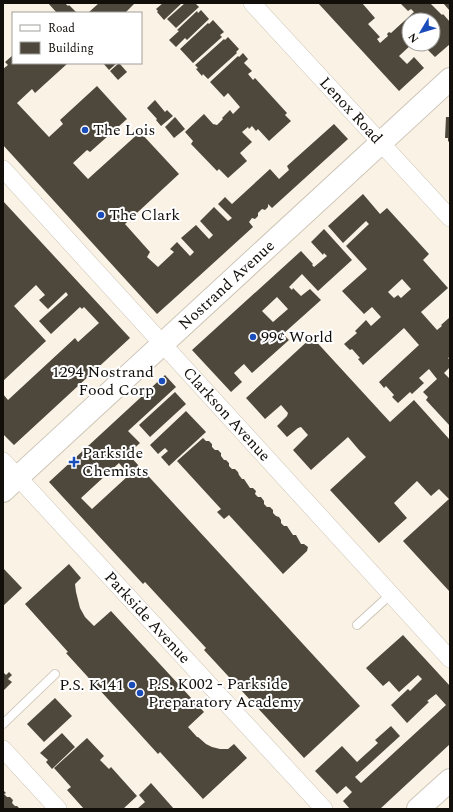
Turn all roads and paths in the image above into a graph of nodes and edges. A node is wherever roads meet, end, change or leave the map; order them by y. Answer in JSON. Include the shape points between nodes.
{"nodes":[{"id":1,"x":252,"y":3,"type":"edge"},
{"id":2,"x":450,"y":79,"type":"edge"},
{"id":3,"x":381,"y":142,"type":"junction"},
{"id":4,"x":3,"y":170,"type":"edge"},
{"id":5,"x":450,"y":218,"type":"edge"},
{"id":6,"x":162,"y":344,"type":"junction"},
{"id":7,"x":3,"y":461,"type":"edge"},
{"id":8,"x":11,"y":484,"type":"edge"},
{"id":9,"x":391,"y":594,"type":"junction"},
{"id":10,"x":357,"y":625,"type":"dead end"},
{"id":11,"x":450,"y":659,"type":"edge"},
{"id":12,"x":55,"y":674,"type":"dead end"},
{"id":13,"x":3,"y":724,"type":"edge"},
{"id":14,"x":3,"y":749,"type":"edge"},
{"id":15,"x":450,"y":780,"type":"edge"},
{"id":16,"x":58,"y":809,"type":"edge"},
{"id":17,"x":324,"y":809,"type":"edge"},
{"id":18,"x":418,"y":809,"type":"edge"}],
"edges":[{"from":1,"to":3,"type":"street","name":"Lenox Road"},
{"from":2,"to":3,"type":"main road","name":"Nostrand Avenue"},
{"from":3,"to":5,"type":"street","name":"Lenox Road"},
{"from":3,"to":6,"type":"main road","name":"Nostrand Avenue"},
{"from":4,"to":6,"type":"street","name":"Clarkson Avenue"},
{"from":6,"to":8,"type":"main road","name":"Nostrand Avenue"},
{"from":6,"to":9,"type":"street","name":"Clarkson Avenue"},
{"from":7,"to":8,"type":"street","name":"Parkside Avenue"},
{"from":8,"to":17,"type":"street","name":"Parkside Avenue"},
{"from":9,"to":10,"type":"lane"},
{"from":9,"to":11,"type":"street","name":"Clarkson Avenue"},
{"from":12,"to":13,"type":"lane"},
{"from":14,"to":16,"type":"street"},
{"from":15,"to":18,"type":"main road"}]}
